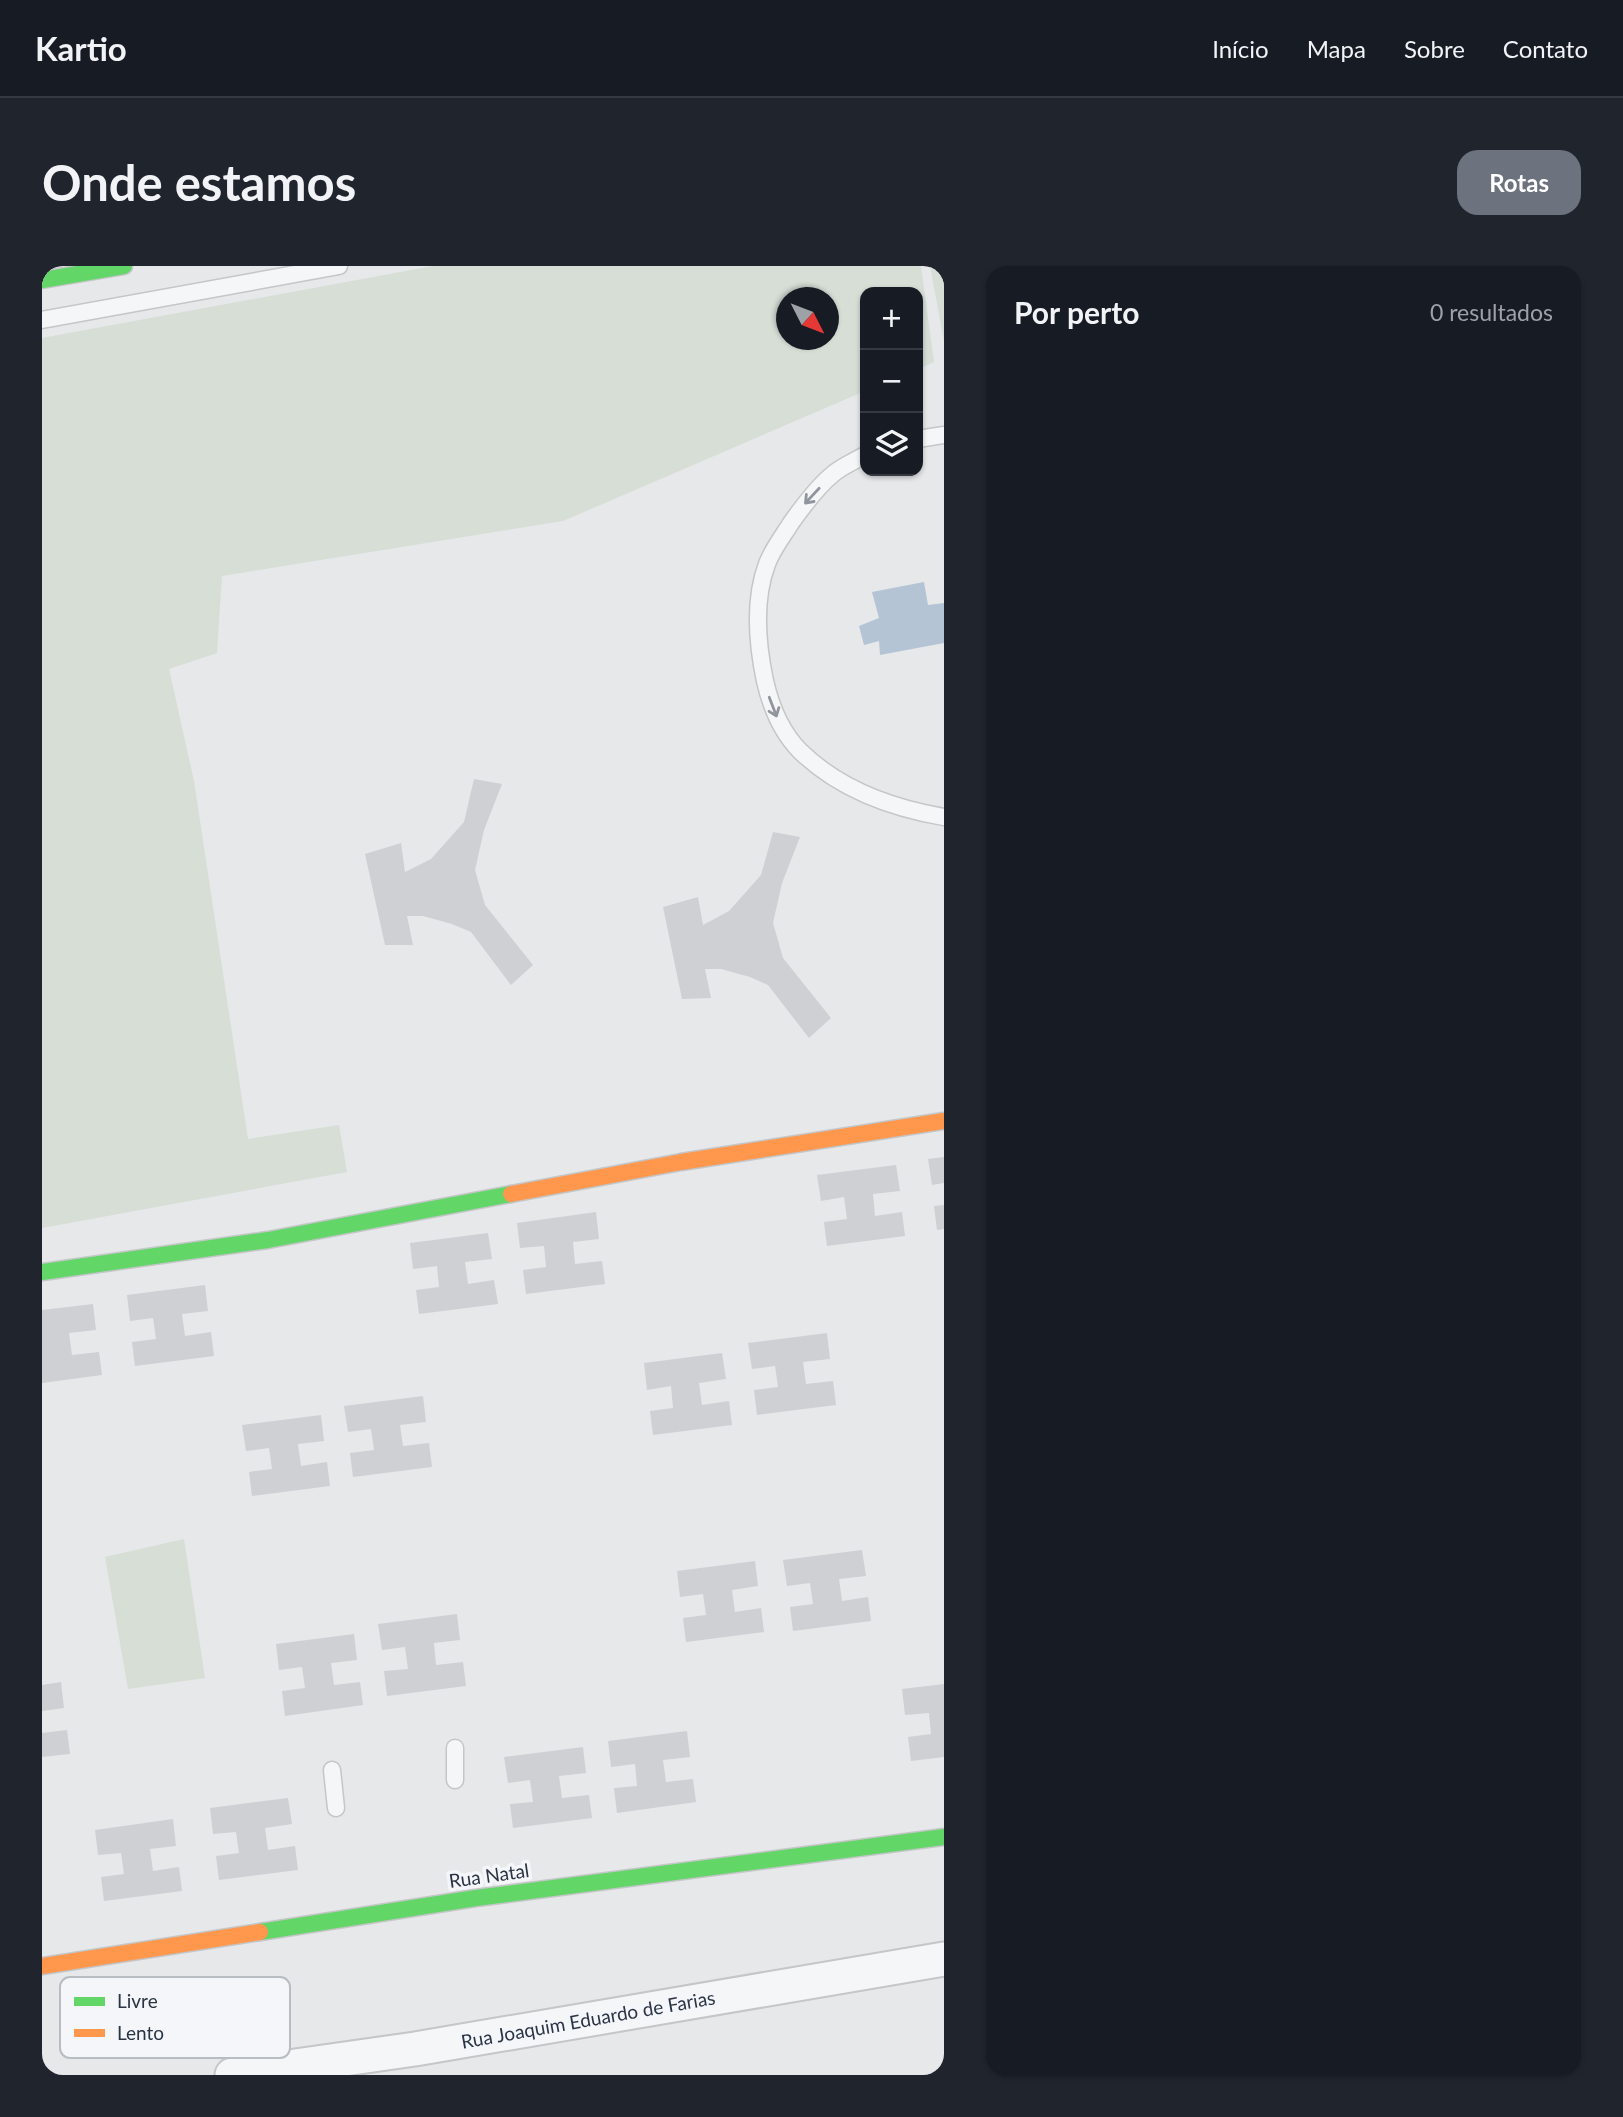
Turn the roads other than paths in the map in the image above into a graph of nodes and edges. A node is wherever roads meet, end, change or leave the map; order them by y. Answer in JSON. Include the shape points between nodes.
{"nodes":[{"id":1,"x":124,"y":266,"type":"edge"},
{"id":2,"x":339,"y":266,"type":"edge"},
{"id":3,"x":42,"y":280,"type":"edge"},
{"id":4,"x":42,"y":320,"type":"edge"},
{"id":5,"x":944,"y":435,"type":"edge"},
{"id":6,"x":923,"y":438,"type":"edge"},
{"id":7,"x":860,"y":458,"type":"edge"},
{"id":8,"x":944,"y":817,"type":"edge"},
{"id":9,"x":944,"y":1121,"type":"edge"},
{"id":10,"x":42,"y":1272,"type":"edge"},
{"id":11,"x":455,"y":1748,"type":"dead end"},
{"id":12,"x":332,"y":1770,"type":"dead end"},
{"id":13,"x":455,"y":1780,"type":"dead end"},
{"id":14,"x":336,"y":1808,"type":"dead end"},
{"id":15,"x":944,"y":1837,"type":"edge"},
{"id":16,"x":944,"y":1959,"type":"edge"},
{"id":17,"x":42,"y":1966,"type":"edge"},
{"id":18,"x":419,"y":2062,"type":"edge"},
{"id":19,"x":232,"y":2075,"type":"edge"}],
"edges":[{"from":1,"to":3,"type":"street"},
{"from":2,"to":4,"type":"lane"},
{"from":5,"to":6,"type":"lane"},
{"from":7,"to":8,"type":"lane","one_way":true,"via":[[833,473],[802,507],[767,564],[758,607],[763,672],[782,729],[826,773],[877,800]]},
{"from":9,"to":10,"type":"street","via":[[681,1162],[268,1240]]},
{"from":11,"to":13,"type":"lane"},
{"from":12,"to":14,"type":"lane"},
{"from":15,"to":17,"type":"street","name":"Rua Natal","via":[[476,1898]]},
{"from":16,"to":18,"type":"street","name":"Rua Joaquim Eduardo de Farias"},
{"from":18,"to":19,"type":"street","name":"Rua Joaquim Eduardo de Farias"}]}
